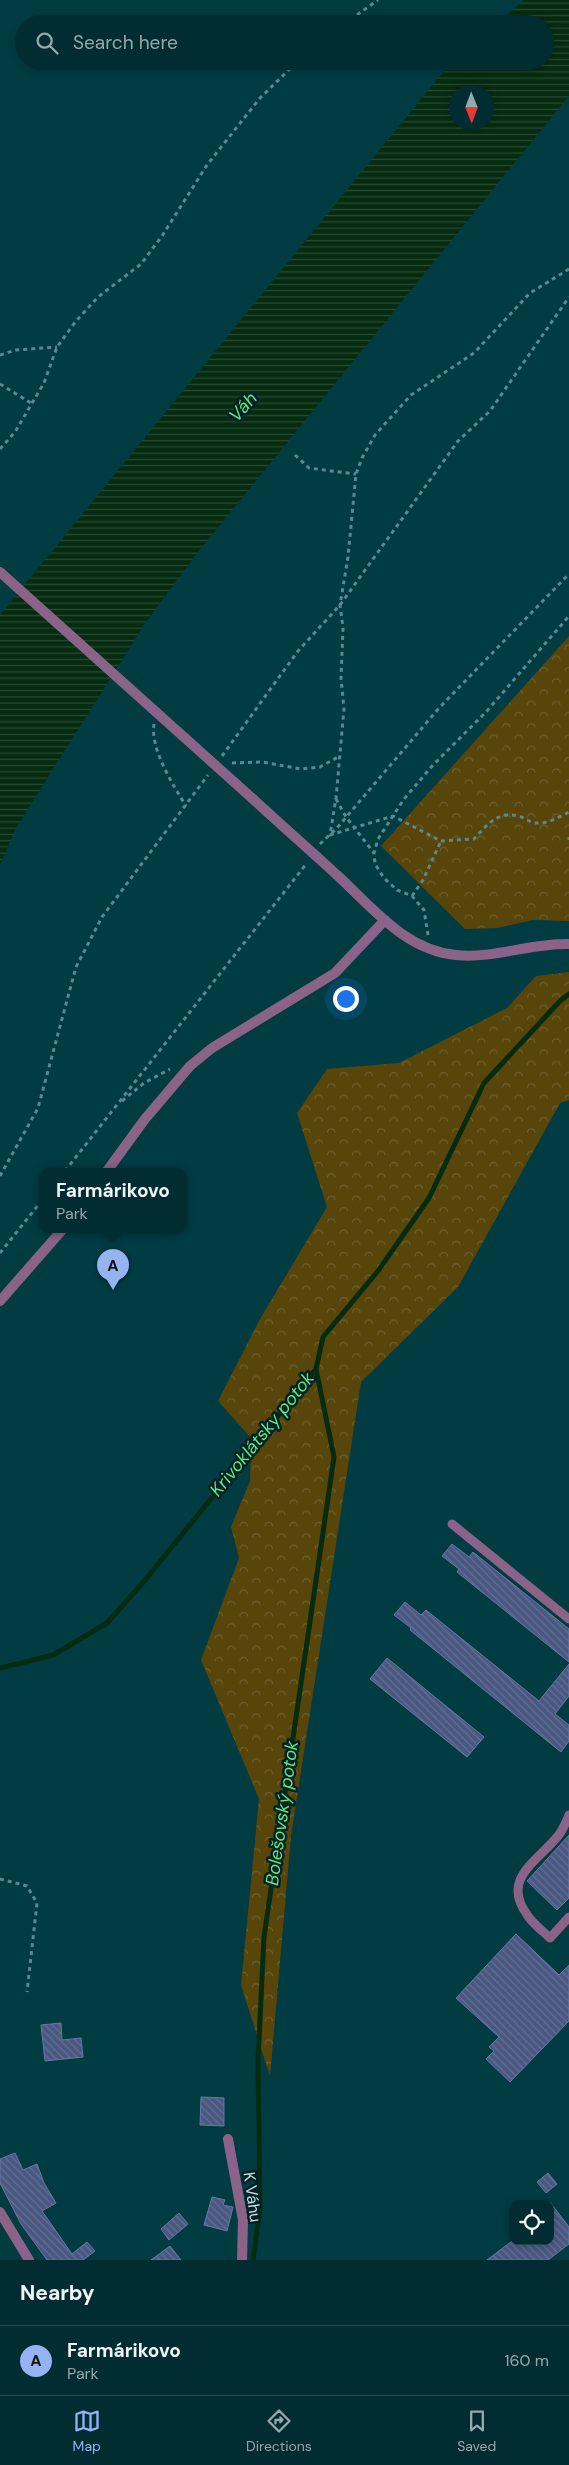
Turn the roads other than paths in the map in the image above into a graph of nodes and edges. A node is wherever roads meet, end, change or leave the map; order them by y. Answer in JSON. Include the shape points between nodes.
{"nodes":[{"id":1,"x":0,"y":572,"type":"edge"},
{"id":2,"x":385,"y":920,"type":"junction"},
{"id":3,"x":569,"y":944,"type":"edge"},
{"id":4,"x":109,"y":1168,"type":"edge"},
{"id":5,"x":60,"y":1233,"type":"edge"},
{"id":6,"x":0,"y":1301,"type":"edge"},
{"id":7,"x":452,"y":1524,"type":"dead end"},
{"id":8,"x":569,"y":1619,"type":"edge"},
{"id":9,"x":569,"y":1815,"type":"edge"},
{"id":10,"x":569,"y":1917,"type":"edge"},
{"id":11,"x":228,"y":2138,"type":"dead end"},
{"id":12,"x":0,"y":2212,"type":"edge"},
{"id":13,"x":29,"y":2260,"type":"edge"},
{"id":14,"x":242,"y":2260,"type":"edge"}],
"edges":[{"from":1,"to":2,"type":"street","bridge":true},
{"from":2,"to":3,"type":"street","via":[[425,947],[453,955],[475,956]]},
{"from":2,"to":4,"type":"street","via":[[334,973],[212,1048],[190,1066]]},
{"from":5,"to":6,"type":"street"},
{"from":7,"to":8,"type":"lane"},
{"from":9,"to":10,"type":"lane","via":[[559,1834],[526,1869],[517,1884],[518,1899],[528,1917],[550,1938]]},
{"from":11,"to":14,"type":"street","name":"K Váhu","via":[[243,2220]]},
{"from":12,"to":13,"type":"street"}]}
